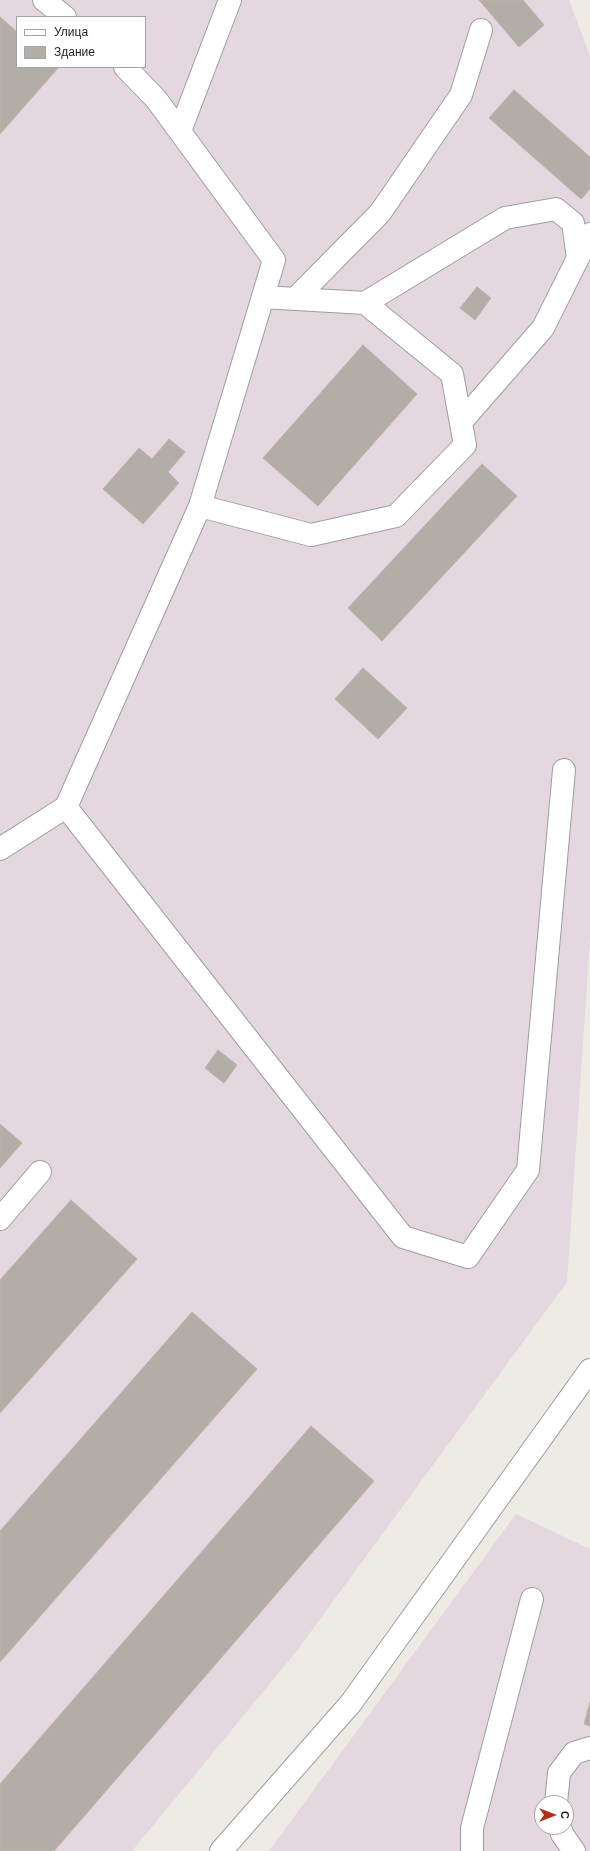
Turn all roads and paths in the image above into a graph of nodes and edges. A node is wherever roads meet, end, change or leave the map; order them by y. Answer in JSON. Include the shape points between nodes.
{"nodes":[{"id":1,"x":44,"y":0,"type":"edge"},
{"id":2,"x":230,"y":0,"type":"edge"},
{"id":3,"x":64,"y":16,"type":"edge"},
{"id":4,"x":481,"y":30,"type":"dead end"},
{"id":5,"x":126,"y":68,"type":"edge"},
{"id":6,"x":180,"y":131,"type":"junction"},
{"id":7,"x":590,"y":234,"type":"edge"},
{"id":8,"x":578,"y":258,"type":"junction"},
{"id":9,"x":263,"y":297,"type":"junction"},
{"id":10,"x":295,"y":299,"type":"junction"},
{"id":11,"x":365,"y":303,"type":"junction"},
{"id":12,"x":461,"y":422,"type":"junction"},
{"id":13,"x":200,"y":506,"type":"junction"},
{"id":14,"x":564,"y":770,"type":"dead end"},
{"id":15,"x":66,"y":807,"type":"junction"},
{"id":16,"x":0,"y":849,"type":"edge"},
{"id":17,"x":40,"y":1172,"type":"dead end"},
{"id":18,"x":0,"y":1219,"type":"edge"},
{"id":19,"x":590,"y":1370,"type":"edge"},
{"id":20,"x":532,"y":1599,"type":"dead end"},
{"id":21,"x":590,"y":1748,"type":"edge"},
{"id":22,"x":557,"y":1795,"type":"edge"},
{"id":23,"x":563,"y":1835,"type":"edge"},
{"id":24,"x":221,"y":1851,"type":"edge"},
{"id":25,"x":472,"y":1851,"type":"edge"},
{"id":26,"x":574,"y":1851,"type":"edge"}],
"edges":[{"from":1,"to":3,"type":"lane"},
{"from":2,"to":6,"type":"lane"},
{"from":4,"to":10,"type":"lane","via":[[461,95],[380,213]]},
{"from":5,"to":6,"type":"lane","via":[[156,99]]},
{"from":6,"to":9,"type":"lane","via":[[274,260]]},
{"from":7,"to":8,"type":"lane"},
{"from":8,"to":11,"type":"lane","via":[[573,223],[556,209],[505,218]]},
{"from":8,"to":12,"type":"lane","via":[[543,328]]},
{"from":9,"to":10,"type":"lane"},
{"from":9,"to":13,"type":"lane"},
{"from":10,"to":11,"type":"lane"},
{"from":11,"to":12,"type":"lane","via":[[452,374]]},
{"from":12,"to":13,"type":"lane","via":[[464,445],[396,516],[311,535]]},
{"from":13,"to":15,"type":"lane"},
{"from":14,"to":15,"type":"lane","via":[[528,1170],[468,1257],[403,1237]]},
{"from":15,"to":16,"type":"lane"},
{"from":17,"to":18,"type":"lane"},
{"from":19,"to":24,"type":"lane","via":[[351,1703]]},
{"from":20,"to":25,"type":"lane","via":[[472,1828]]},
{"from":21,"to":22,"type":"lane","via":[[574,1753],[558,1773]]},
{"from":23,"to":26,"type":"lane"}]}
